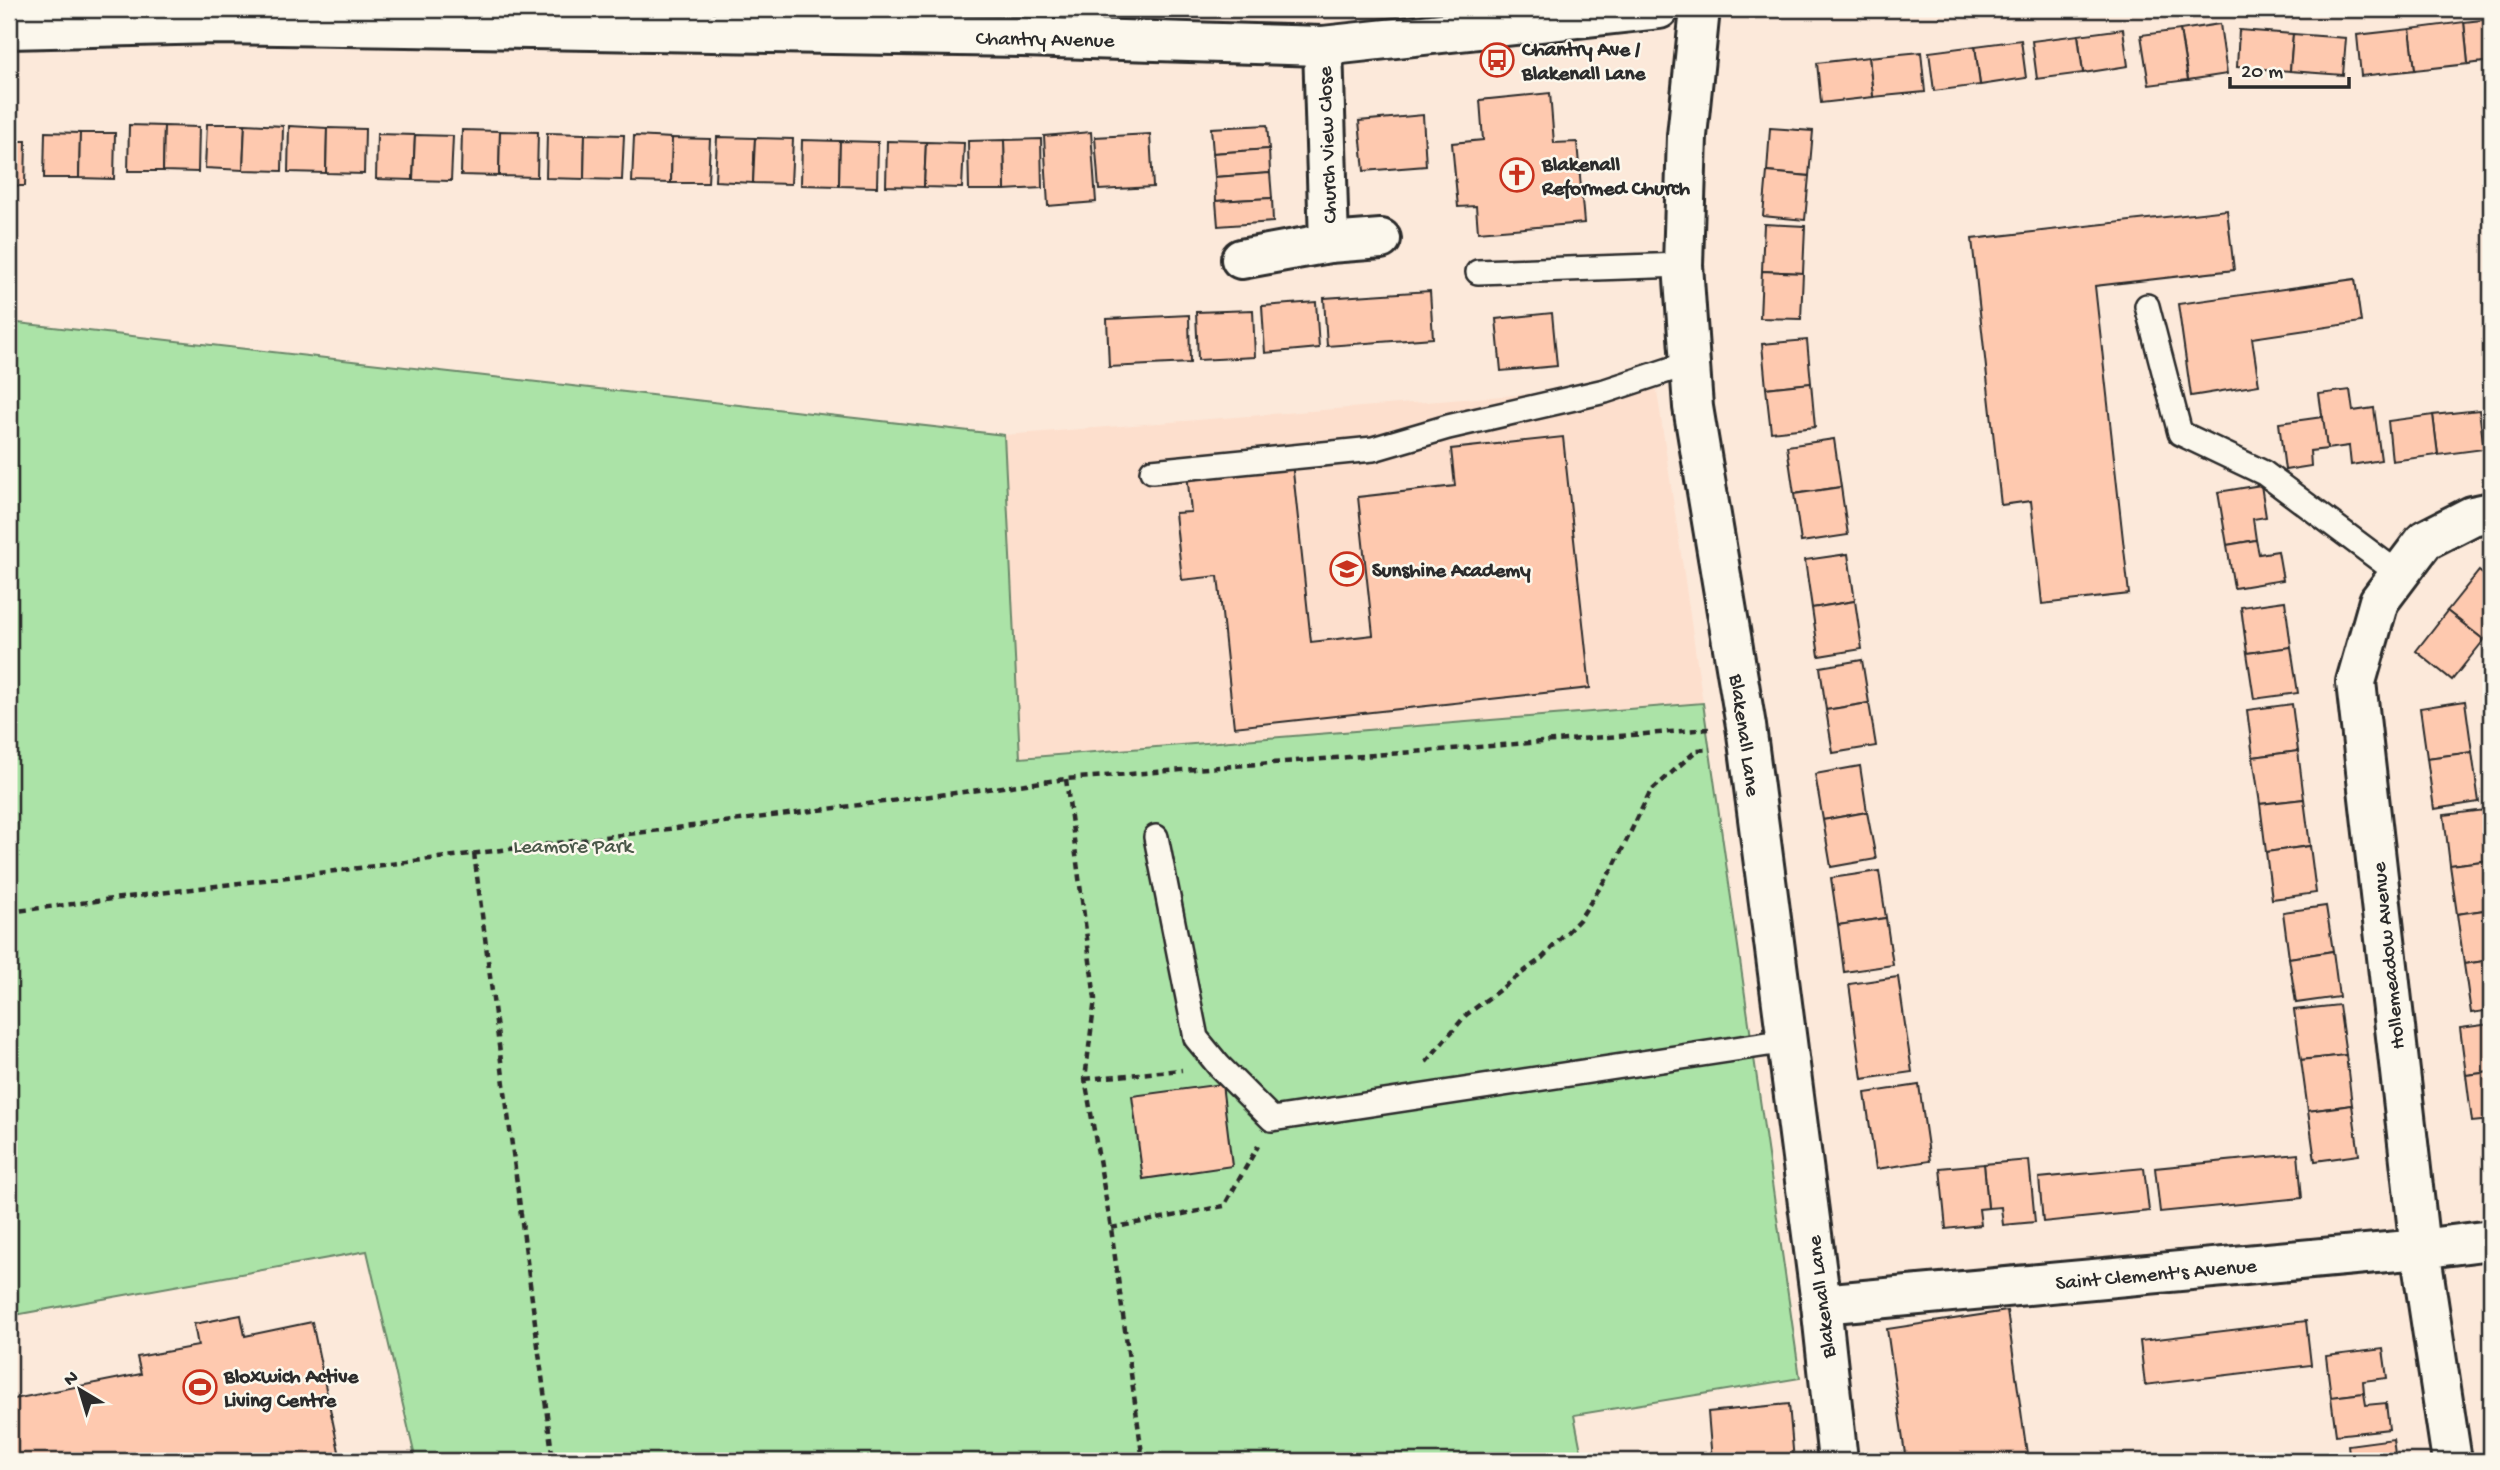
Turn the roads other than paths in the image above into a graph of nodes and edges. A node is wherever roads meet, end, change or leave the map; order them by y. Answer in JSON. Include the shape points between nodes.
{"nodes":[{"id":1,"x":1659,"y":9,"type":"edge"},
{"id":2,"x":1700,"y":9,"type":"edge"},
{"id":3,"x":216,"y":16,"type":"edge"},
{"id":4,"x":1021,"y":23,"type":"edge"},
{"id":5,"x":9,"y":29,"type":"edge"},
{"id":6,"x":1323,"y":46,"type":"junction"},
{"id":7,"x":1381,"y":239,"type":"dead end"},
{"id":8,"x":1329,"y":243,"type":"junction"},
{"id":9,"x":1241,"y":259,"type":"dead end"},
{"id":10,"x":1683,"y":265,"type":"junction"},
{"id":11,"x":1478,"y":272,"type":"dead end"},
{"id":12,"x":2147,"y":306,"type":"dead end"},
{"id":13,"x":1690,"y":363,"type":"junction"},
{"id":14,"x":1152,"y":471,"type":"dead end"},
{"id":15,"x":2491,"y":512,"type":"edge"},
{"id":16,"x":2399,"y":574,"type":"junction"},
{"id":17,"x":1156,"y":837,"type":"dead end"},
{"id":18,"x":1787,"y":1041,"type":"junction"},
{"id":19,"x":2491,"y":1240,"type":"edge"},
{"id":20,"x":2420,"y":1249,"type":"junction"},
{"id":21,"x":1821,"y":1304,"type":"junction"},
{"id":22,"x":1838,"y":1461,"type":"edge"},
{"id":23,"x":2452,"y":1461,"type":"edge"}],
"edges":[{"from":1,"to":6,"type":"street","name":"Chantry Avenue"},
{"from":2,"to":10,"type":"street","name":"Blakenall Lane","via":[[1687,136]]},
{"from":3,"to":4,"type":"street","name":"Chantry Avenue"},
{"from":3,"to":5,"type":"street","name":"Chantry Avenue"},
{"from":4,"to":6,"type":"street","name":"Chantry Avenue"},
{"from":6,"to":8,"type":"street","name":"Church View Close"},
{"from":7,"to":8,"type":"street","name":"Church View Close"},
{"from":8,"to":9,"type":"street","name":"Church View Close"},
{"from":10,"to":11,"type":"lane"},
{"from":10,"to":13,"type":"street","name":"Blakenall Lane"},
{"from":12,"to":16,"type":"lane","via":[[2180,433],[2264,473]]},
{"from":13,"to":14,"type":"lane","via":[[1605,391],[1373,449]]},
{"from":13,"to":18,"type":"street","name":"Blakenall Lane","via":[[1693,407],[1748,735]]},
{"from":15,"to":16,"type":"street","name":"Hollemeadow Avenue","via":[[2472,516],[2425,540]]},
{"from":16,"to":20,"type":"street","name":"Hollemeadow Avenue","via":[[2379,601],[2356,682]]},
{"from":17,"to":18,"type":"lane","via":[[1196,1038],[1272,1119]]},
{"from":18,"to":21,"type":"street","name":"Blakenall Lane"},
{"from":19,"to":20,"type":"street","name":"Saint Clement's Avenue"},
{"from":20,"to":21,"type":"street","name":"Saint Clement's Avenue"},
{"from":20,"to":23,"type":"street","name":"Hollemeadow Avenue"},
{"from":21,"to":22,"type":"street","name":"Blakenall Lane"}]}
